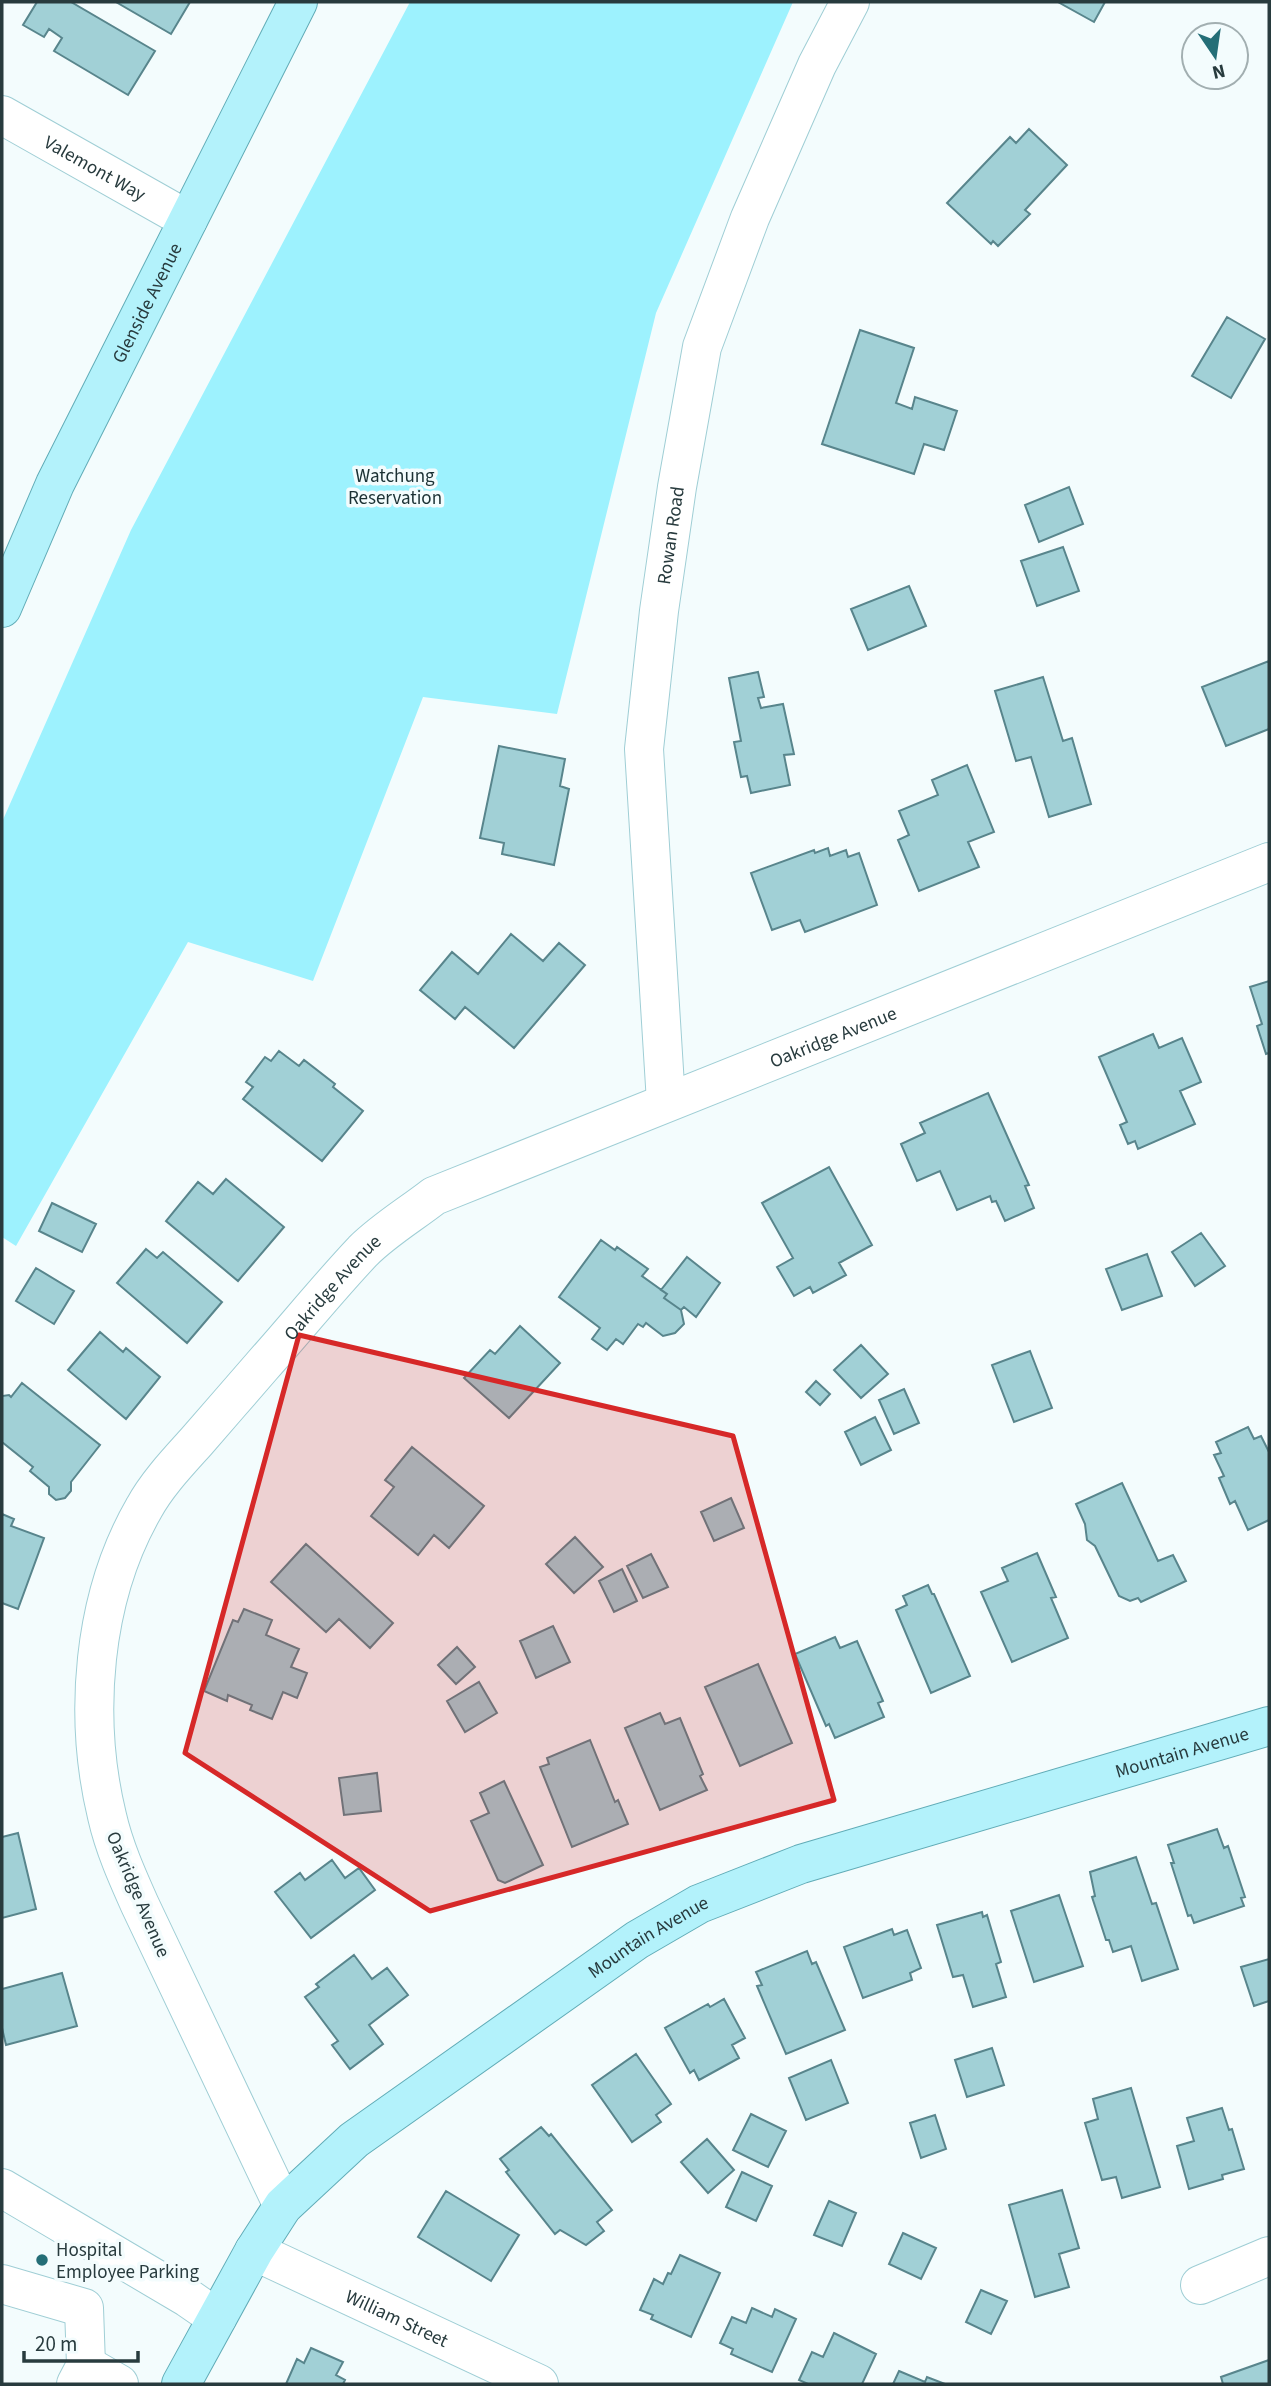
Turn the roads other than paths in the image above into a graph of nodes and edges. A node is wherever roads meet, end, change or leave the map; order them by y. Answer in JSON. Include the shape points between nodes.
{"nodes":[{"id":1,"x":298,"y":2,"type":"edge"},
{"id":2,"x":849,"y":2,"type":"edge"},
{"id":3,"x":2,"y":115,"type":"edge"},
{"id":4,"x":188,"y":220,"type":"junction"},
{"id":5,"x":2,"y":608,"type":"edge"},
{"id":6,"x":1269,"y":862,"type":"edge"},
{"id":7,"x":666,"y":1102,"type":"junction"},
{"id":8,"x":1269,"y":1726,"type":"edge"},
{"id":9,"x":2,"y":2188,"type":"edge"},
{"id":10,"x":283,"y":2206,"type":"junction"},
{"id":11,"x":254,"y":2251,"type":"junction"},
{"id":12,"x":1269,"y":2256,"type":"edge"},
{"id":13,"x":2,"y":2284,"type":"edge"},
{"id":14,"x":1200,"y":2285,"type":"dead end"},
{"id":15,"x":217,"y":2319,"type":"junction"},
{"id":16,"x":81,"y":2375,"type":"edge"},
{"id":17,"x":119,"y":2384,"type":"edge"},
{"id":18,"x":181,"y":2384,"type":"edge"},
{"id":19,"x":539,"y":2384,"type":"edge"}],
"edges":[{"from":1,"to":4,"type":"main road","name":"Glenside Avenue"},
{"from":2,"to":7,"type":"street","name":"Rowan Road","via":[[750,218],[702,347],[680,474],[644,749]]},
{"from":3,"to":4,"type":"street","name":"Valemont Way"},
{"from":4,"to":5,"type":"main road","name":"Glenside Avenue","via":[[55,484]]},
{"from":6,"to":7,"type":"street","name":"Oakridge Avenue"},
{"from":7,"to":10,"type":"street","name":"Oakridge Avenue","via":[[434,1196],[374,1242],[176,1464],[144,1507],[125,1549],[100,1637],[95,1682],[96,1750],[107,1818],[140,1905]]},
{"from":8,"to":10,"type":"main road","name":"Mountain Avenue","via":[[801,1864],[699,1904],[637,1940],[354,2140]]},
{"from":9,"to":15,"type":"street"},
{"from":10,"to":11,"type":"main road","name":"Mountain Avenue"},
{"from":11,"to":15,"type":"main road","name":"Mountain Avenue"},
{"from":11,"to":19,"type":"street","name":"William Street"},
{"from":12,"to":14,"type":"street"},
{"from":13,"to":16,"type":"street","via":[[84,2308]]},
{"from":15,"to":18,"type":"main road","name":"Mountain Avenue"},
{"from":16,"to":17,"type":"street"}]}
